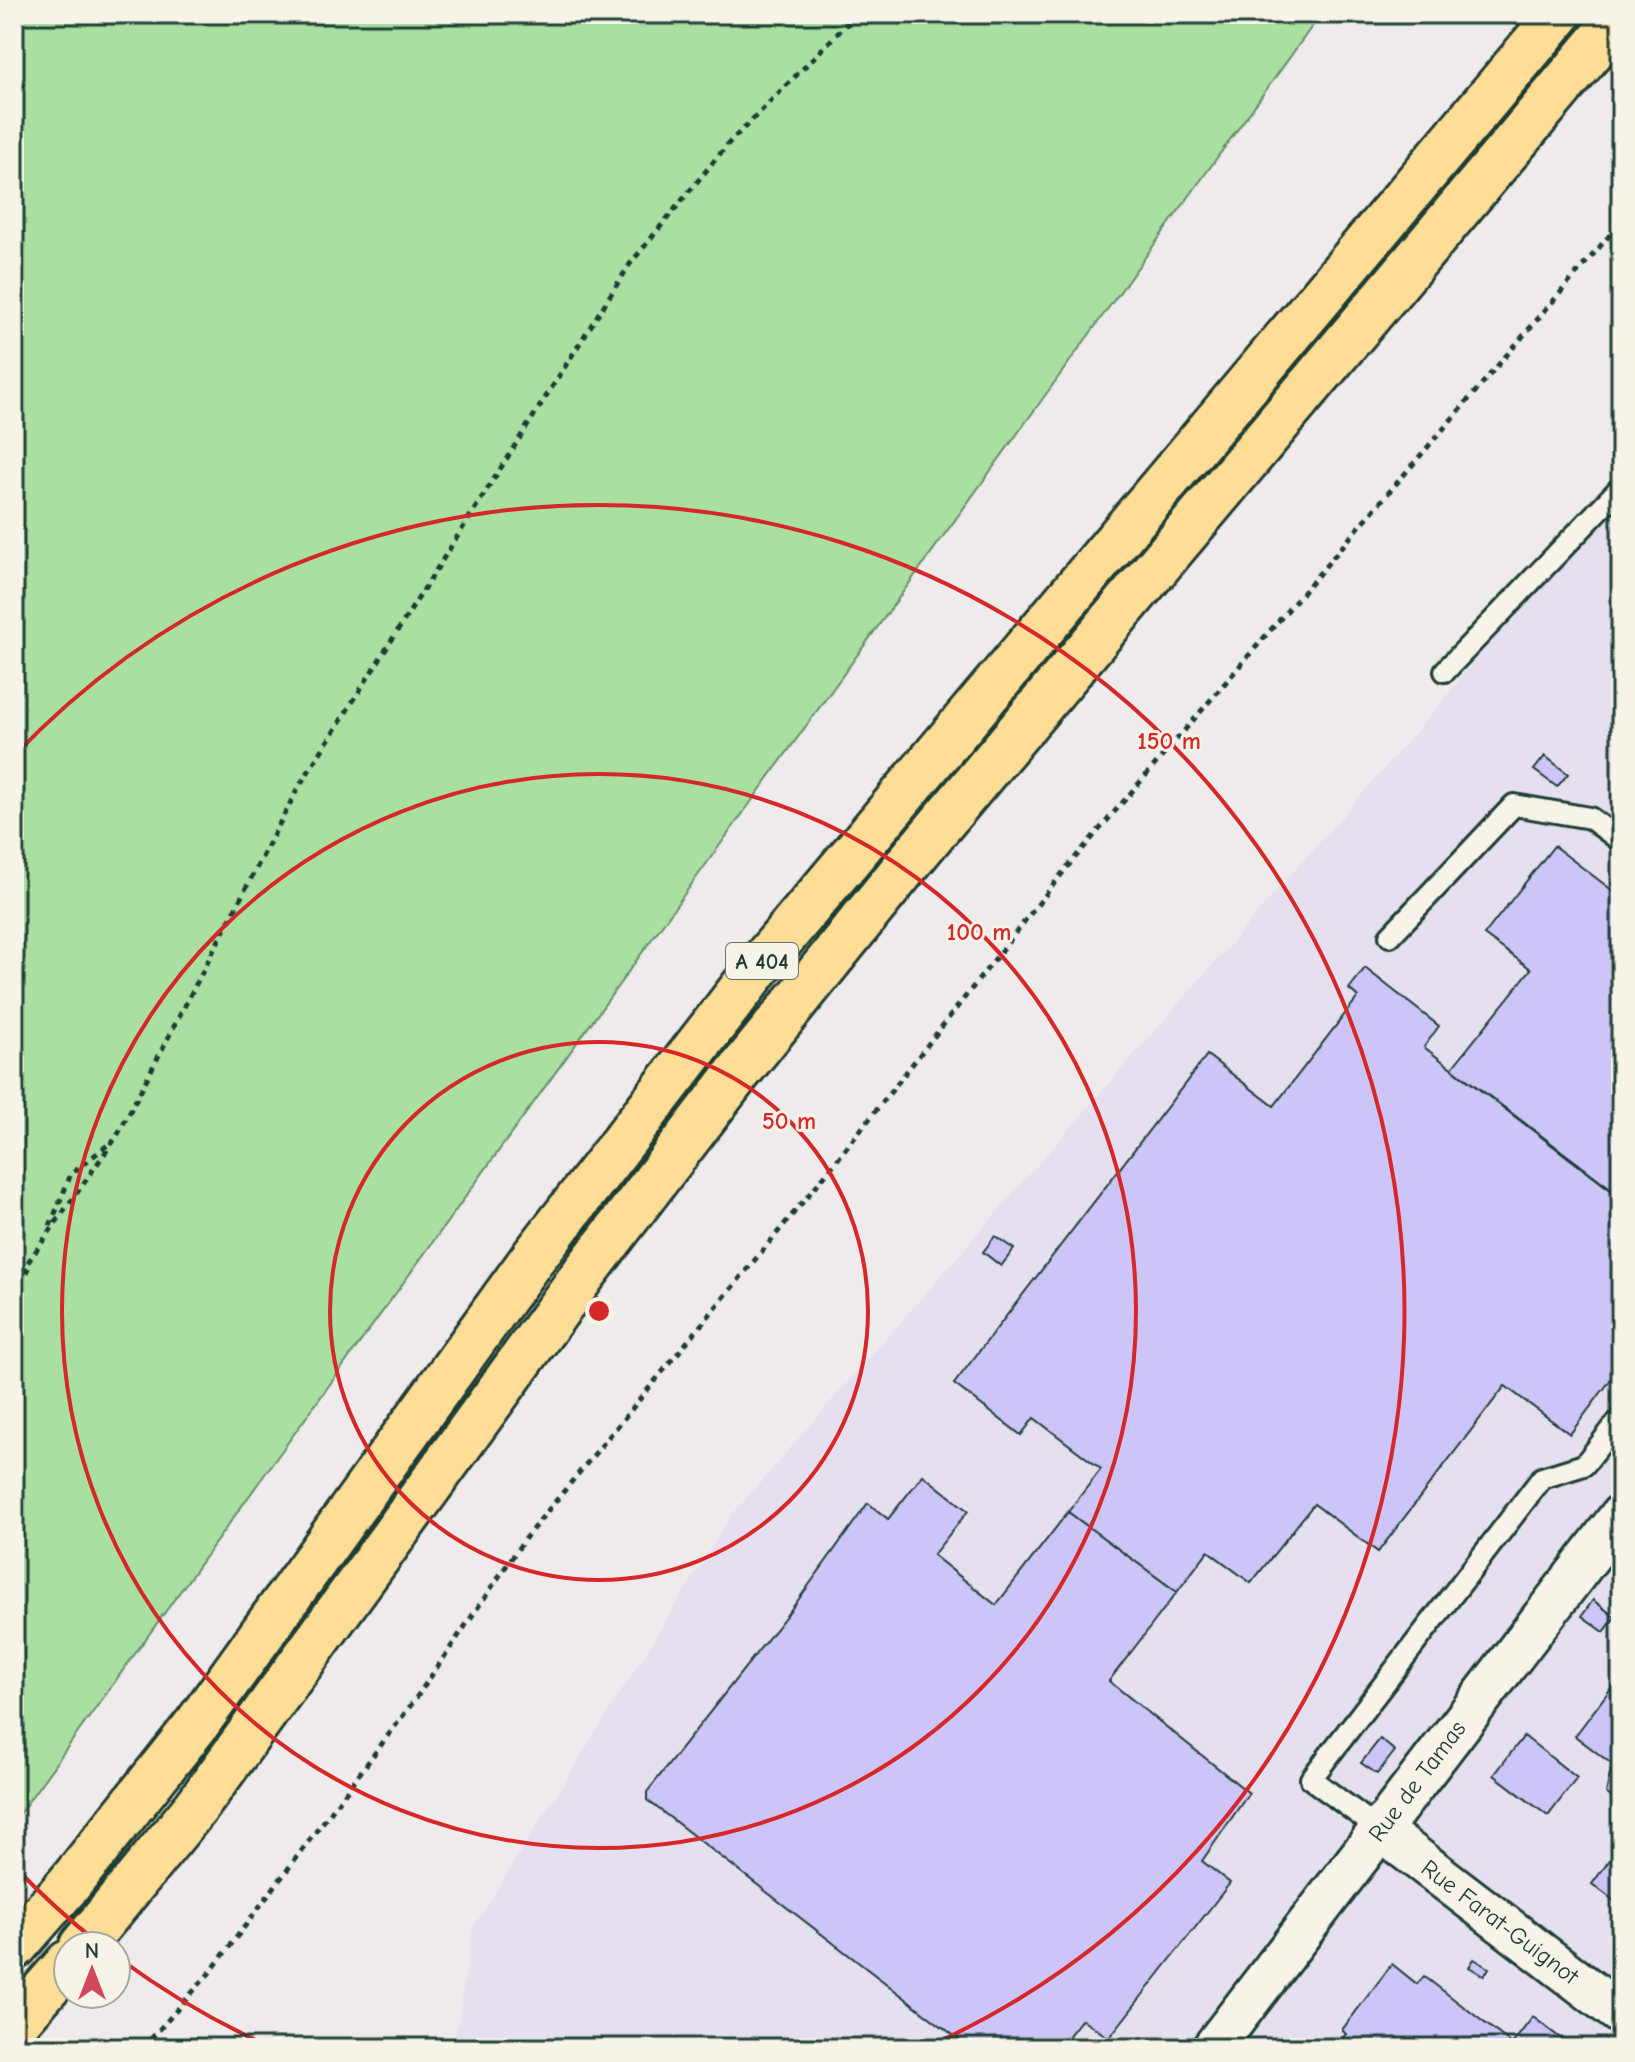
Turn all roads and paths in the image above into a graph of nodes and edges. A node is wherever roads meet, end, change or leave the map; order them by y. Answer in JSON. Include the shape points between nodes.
{"nodes":[{"id":1,"x":857,"y":14,"type":"edge"},
{"id":2,"x":1559,"y":14,"type":"edge"},
{"id":3,"x":1621,"y":16,"type":"edge"},
{"id":4,"x":1621,"y":222,"type":"edge"},
{"id":5,"x":1621,"y":487,"type":"edge"},
{"id":6,"x":1445,"y":671,"type":"dead end"},
{"id":7,"x":1621,"y":841,"type":"edge"},
{"id":8,"x":1390,"y":936,"type":"dead end"},
{"id":9,"x":117,"y":1136,"type":"junction"},
{"id":10,"x":14,"y":1282,"type":"edge"},
{"id":11,"x":14,"y":1294,"type":"edge"},
{"id":12,"x":1621,"y":1418,"type":"edge"},
{"id":13,"x":1621,"y":1515,"type":"edge"},
{"id":14,"x":1380,"y":1830,"type":"junction"},
{"id":15,"x":95,"y":1930,"type":"edge"},
{"id":16,"x":14,"y":1947,"type":"edge"},
{"id":17,"x":52,"y":1981,"type":"edge"},
{"id":18,"x":1621,"y":2014,"type":"edge"},
{"id":19,"x":14,"y":2025,"type":"edge"},
{"id":20,"x":143,"y":2048,"type":"edge"},
{"id":21,"x":1213,"y":2048,"type":"edge"}],
"edges":[{"from":1,"to":9,"type":"path","via":[[728,144],[630,264],[298,788]]},
{"from":2,"to":16,"type":"highway","number":"A 404","via":[[764,960],[532,1259],[197,1724]]},
{"from":3,"to":15,"type":"highway","number":"A 404","via":[[929,838],[738,1073],[583,1275],[197,1806]]},
{"from":4,"to":20,"type":"path","via":[[1068,866],[830,1169],[526,1537],[396,1726],[212,1970]]},
{"from":5,"to":6,"type":"lane"},
{"from":7,"to":8,"type":"lane","via":[[1590,818],[1514,805]]},
{"from":9,"to":10,"type":"path"},
{"from":9,"to":11,"type":"path","via":[[71,1174]]},
{"from":12,"to":14,"type":"lane","via":[[1584,1465],[1542,1478],[1311,1779]]},
{"from":13,"to":14,"type":"street","name":"Rue de Tamas"},
{"from":14,"to":18,"type":"street","name":"Rue Farat-Guignot"},
{"from":14,"to":21,"type":"street","name":"Rue de Tamas"},
{"from":17,"to":19,"type":"highway"}]}
